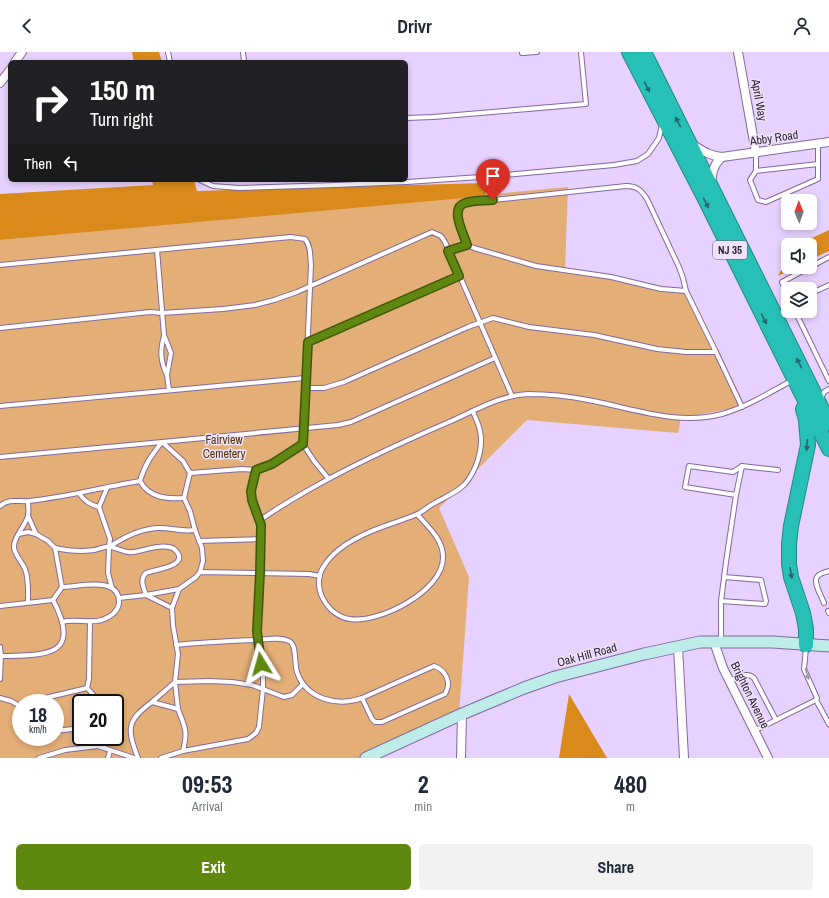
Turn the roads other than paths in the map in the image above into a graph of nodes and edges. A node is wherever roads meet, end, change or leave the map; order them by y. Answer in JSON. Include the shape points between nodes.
{"nodes":[{"id":1,"x":522,"y":52,"type":"edge"},
{"id":2,"x":537,"y":52,"type":"edge"},
{"id":3,"x":581,"y":52,"type":"edge"},
{"id":4,"x":629,"y":52,"type":"edge"},
{"id":5,"x":644,"y":52,"type":"edge"},
{"id":6,"x":738,"y":52,"type":"edge"},
{"id":7,"x":8,"y":73,"type":"edge"},
{"id":8,"x":0,"y":83,"type":"edge"},
{"id":9,"x":408,"y":118,"type":"edge"},
{"id":10,"x":664,"y":119,"type":"junction"},
{"id":11,"x":687,"y":141,"type":"junction"},
{"id":12,"x":829,"y":142,"type":"edge"},
{"id":13,"x":818,"y":144,"type":"junction"},
{"id":14,"x":756,"y":152,"type":"junction"},
{"id":15,"x":722,"y":158,"type":"junction"},
{"id":16,"x":818,"y":164,"type":"junction"},
{"id":17,"x":756,"y":171,"type":"junction"},
{"id":18,"x":408,"y":181,"type":"edge"},
{"id":19,"x":204,"y":182,"type":"edge"},
{"id":20,"x":399,"y":182,"type":"edge"},
{"id":21,"x":711,"y":189,"type":"junction"},
{"id":22,"x":467,"y":245,"type":"junction"},
{"id":23,"x":157,"y":250,"type":"junction"},
{"id":24,"x":448,"y":251,"type":"junction"},
{"id":25,"x":829,"y":257,"type":"edge"},
{"id":26,"x":0,"y":265,"type":"edge"},
{"id":27,"x":459,"y":276,"type":"junction"},
{"id":28,"x":782,"y":282,"type":"edge"},
{"id":29,"x":829,"y":285,"type":"edge"},
{"id":30,"x":310,"y":287,"type":"junction"},
{"id":31,"x":686,"y":291,"type":"junction"},
{"id":32,"x":817,"y":291,"type":"edge"},
{"id":33,"x":771,"y":307,"type":"junction"},
{"id":34,"x":162,"y":313,"type":"junction"},
{"id":35,"x":781,"y":313,"type":"edge"},
{"id":36,"x":782,"y":318,"type":"edge"},
{"id":37,"x":799,"y":318,"type":"edge"},
{"id":38,"x":480,"y":324,"type":"junction"},
{"id":39,"x":0,"y":328,"type":"edge"},
{"id":40,"x":783,"y":330,"type":"junction"},
{"id":41,"x":164,"y":335,"type":"junction"},
{"id":42,"x":308,"y":342,"type":"junction"},
{"id":43,"x":716,"y":352,"type":"junction"},
{"id":44,"x":495,"y":358,"type":"junction"},
{"id":45,"x":827,"y":373,"type":"edge"},
{"id":46,"x":167,"y":375,"type":"junction"},
{"id":47,"x":306,"y":378,"type":"junction"},
{"id":48,"x":794,"y":380,"type":"junction"},
{"id":49,"x":829,"y":381,"type":"edge"},
{"id":50,"x":306,"y":388,"type":"junction"},
{"id":51,"x":818,"y":389,"type":"junction"},
{"id":52,"x":829,"y":389,"type":"edge"},
{"id":53,"x":169,"y":390,"type":"junction"},
{"id":54,"x":512,"y":396,"type":"junction"},
{"id":55,"x":0,"y":406,"type":"edge"},
{"id":56,"x":742,"y":407,"type":"junction"},
{"id":57,"x":472,"y":411,"type":"junction"},
{"id":58,"x":829,"y":423,"type":"edge"},
{"id":59,"x":304,"y":429,"type":"junction"},
{"id":60,"x":162,"y":442,"type":"junction"},
{"id":61,"x":303,"y":444,"type":"junction"},
{"id":62,"x":829,"y":449,"type":"edge"},
{"id":63,"x":0,"y":457,"type":"edge"},
{"id":64,"x":742,"y":466,"type":"junction"},
{"id":65,"x":256,"y":470,"type":"junction"},
{"id":66,"x":778,"y":470,"type":"dead end"},
{"id":67,"x":190,"y":473,"type":"junction"},
{"id":68,"x":328,"y":478,"type":"junction"},
{"id":69,"x":140,"y":481,"type":"junction"},
{"id":70,"x":107,"y":488,"type":"junction"},
{"id":71,"x":80,"y":493,"type":"junction"},
{"id":72,"x":736,"y":495,"type":"junction"},
{"id":73,"x":184,"y":498,"type":"junction"},
{"id":74,"x":0,"y":500,"type":"edge"},
{"id":75,"x":28,"y":501,"type":"junction"},
{"id":76,"x":5,"y":502,"type":"junction"},
{"id":77,"x":0,"y":506,"type":"edge"},
{"id":78,"x":99,"y":507,"type":"junction"},
{"id":79,"x":417,"y":514,"type":"junction"},
{"id":80,"x":28,"y":516,"type":"junction"},
{"id":81,"x":259,"y":520,"type":"junction"},
{"id":82,"x":195,"y":530,"type":"junction"},
{"id":83,"x":19,"y":534,"type":"junction"},
{"id":84,"x":36,"y":534,"type":"junction"},
{"id":85,"x":261,"y":539,"type":"junction"},
{"id":86,"x":199,"y":541,"type":"junction"},
{"id":87,"x":109,"y":547,"type":"junction"},
{"id":88,"x":55,"y":548,"type":"junction"},
{"id":89,"x":829,"y":571,"type":"edge"},
{"id":90,"x":200,"y":572,"type":"junction"},
{"id":91,"x":260,"y":573,"type":"junction"},
{"id":92,"x":320,"y":576,"type":"junction"},
{"id":93,"x":724,"y":577,"type":"junction"},
{"id":94,"x":62,"y":587,"type":"junction"},
{"id":95,"x":112,"y":588,"type":"junction"},
{"id":96,"x":179,"y":589,"type":"junction"},
{"id":97,"x":146,"y":595,"type":"junction"},
{"id":98,"x":119,"y":598,"type":"junction"},
{"id":99,"x":53,"y":600,"type":"junction"},
{"id":100,"x":721,"y":601,"type":"junction"},
{"id":101,"x":28,"y":602,"type":"junction"},
{"id":102,"x":824,"y":603,"type":"dead end"},
{"id":103,"x":0,"y":606,"type":"edge"},
{"id":104,"x":172,"y":608,"type":"junction"},
{"id":105,"x":90,"y":621,"type":"junction"},
{"id":106,"x":62,"y":622,"type":"junction"},
{"id":107,"x":258,"y":640,"type":"junction"},
{"id":108,"x":718,"y":642,"type":"junction"},
{"id":109,"x":176,"y":644,"type":"junction"},
{"id":110,"x":806,"y":645,"type":"junction"},
{"id":111,"x":678,"y":646,"type":"junction"},
{"id":112,"x":829,"y":646,"type":"edge"},
{"id":113,"x":0,"y":647,"type":"edge"},
{"id":114,"x":2,"y":656,"type":"junction"},
{"id":115,"x":0,"y":679,"type":"edge"},
{"id":116,"x":730,"y":681,"type":"junction"},
{"id":117,"x":175,"y":682,"type":"junction"},
{"id":118,"x":303,"y":684,"type":"junction"},
{"id":119,"x":87,"y":688,"type":"junction"},
{"id":120,"x":263,"y":689,"type":"junction"},
{"id":121,"x":64,"y":694,"type":"edge"},
{"id":122,"x":93,"y":694,"type":"edge"},
{"id":123,"x":0,"y":698,"type":"edge"},
{"id":124,"x":362,"y":698,"type":"junction"},
{"id":125,"x":816,"y":700,"type":"junction"},
{"id":126,"x":12,"y":701,"type":"edge"},
{"id":127,"x":152,"y":702,"type":"junction"},
{"id":128,"x":178,"y":709,"type":"junction"},
{"id":129,"x":462,"y":714,"type":"junction"},
{"id":130,"x":776,"y":720,"type":"junction"},
{"id":131,"x":829,"y":724,"type":"edge"},
{"id":132,"x":754,"y":731,"type":"junction"},
{"id":133,"x":105,"y":748,"type":"joint"},
{"id":134,"x":110,"y":751,"type":"junction"},
{"id":135,"x":183,"y":751,"type":"junction"},
{"id":136,"x":39,"y":758,"type":"edge"},
{"id":137,"x":108,"y":758,"type":"edge"},
{"id":138,"x":134,"y":758,"type":"edge"},
{"id":139,"x":138,"y":758,"type":"edge"},
{"id":140,"x":161,"y":758,"type":"edge"},
{"id":141,"x":366,"y":758,"type":"edge"},
{"id":142,"x":460,"y":758,"type":"edge"},
{"id":143,"x":684,"y":758,"type":"edge"},
{"id":144,"x":768,"y":758,"type":"edge"}],
"edges":[{"from":1,"to":2,"type":"lane"},
{"from":3,"to":9,"type":"lane","via":[[586,104]]},
{"from":4,"to":10,"type":"highway","number":"NJ 35","one_way":true},
{"from":11,"to":5,"type":"highway","number":"NJ 35","one_way":true},
{"from":6,"to":14,"type":"street","name":"April Way"},
{"from":7,"to":8,"type":"street"},
{"from":10,"to":18,"type":"lane","via":[[658,138],[648,154],[637,161],[496,176]]},
{"from":10,"to":48,"type":"highway","number":"NJ 35","one_way":true},
{"from":11,"to":15,"type":"street","name":"Abby Road","via":[[705,153]]},
{"from":11,"to":21,"type":"highway","number":"NJ 35"},
{"from":12,"to":13,"type":"street","name":"Abby Road"},
{"from":13,"to":14,"type":"street","name":"Abby Road"},
{"from":13,"to":16,"type":"lane"},
{"from":14,"to":15,"type":"street","name":"Abby Road"},
{"from":14,"to":17,"type":"lane"},
{"from":15,"to":21,"type":"street","via":[[714,166]]},
{"from":16,"to":17,"type":"lane"},
{"from":16,"to":17,"type":"lane","via":[[818,179],[766,202],[758,200],[750,180]]},
{"from":19,"to":20,"type":"lane","via":[[213,186],[239,188]]},
{"from":21,"to":33,"type":"highway","number":"NJ 35"},
{"from":22,"to":24,"type":"lane"},
{"from":22,"to":31,"type":"lane","via":[[536,266],[611,277],[661,289]]},
{"from":22,"to":31,"type":"lane","via":[[457,214],[461,205],[466,203],[631,186],[641,190],[647,199],[679,267]]},
{"from":23,"to":26,"type":"lane"},
{"from":23,"to":30,"type":"lane","via":[[305,239],[310,250]]},
{"from":23,"to":34,"type":"lane"},
{"from":24,"to":27,"type":"lane"},
{"from":24,"to":30,"type":"lane","via":[[440,236],[432,232]]},
{"from":25,"to":28,"type":"lane"},
{"from":27,"to":38,"type":"lane"},
{"from":27,"to":42,"type":"lane"},
{"from":29,"to":32,"type":"lane"},
{"from":30,"to":34,"type":"lane","via":[[255,305]]},
{"from":30,"to":42,"type":"lane"},
{"from":31,"to":43,"type":"lane"},
{"from":33,"to":35,"type":"lane"},
{"from":33,"to":40,"type":"highway","number":"NJ 35"},
{"from":34,"to":39,"type":"lane","via":[[150,312]]},
{"from":34,"to":41,"type":"lane"},
{"from":36,"to":40,"type":"lane"},
{"from":37,"to":45,"type":"lane"},
{"from":38,"to":43,"type":"lane","via":[[493,318],[529,327],[594,335],[657,350]]},
{"from":38,"to":44,"type":"lane"},
{"from":38,"to":50,"type":"lane","via":[[344,382],[324,388]]},
{"from":51,"to":40,"type":"highway","number":"NJ 35","one_way":true},
{"from":41,"to":46,"type":"lane","via":[[170,353]]},
{"from":41,"to":46,"type":"lane","via":[[161,356]]},
{"from":42,"to":47,"type":"lane"},
{"from":43,"to":56,"type":"lane"},
{"from":44,"to":54,"type":"lane"},
{"from":44,"to":59,"type":"lane","via":[[351,422]]},
{"from":45,"to":49,"type":"lane"},
{"from":46,"to":53,"type":"lane"},
{"from":47,"to":50,"type":"lane"},
{"from":47,"to":53,"type":"lane"},
{"from":48,"to":56,"type":"lane"},
{"from":48,"to":62,"type":"highway","number":"NJ 35"},
{"from":48,"to":110,"type":"highway","one_way":true,"via":[[806,420],[808,445],[791,526],[789,564],[803,613]]},
{"from":50,"to":59,"type":"lane"},
{"from":51,"to":52,"type":"lane"},
{"from":51,"to":58,"type":"highway","number":"NJ 35","via":[[821,407]]},
{"from":53,"to":55,"type":"lane"},
{"from":54,"to":56,"type":"lane","via":[[565,396],[672,417],[704,417]]},
{"from":54,"to":57,"type":"lane"},
{"from":57,"to":68,"type":"lane"},
{"from":57,"to":79,"type":"lane","via":[[481,441],[480,452],[470,477],[456,492]]},
{"from":59,"to":60,"type":"lane"},
{"from":59,"to":61,"type":"lane"},
{"from":60,"to":63,"type":"lane"},
{"from":60,"to":67,"type":"lane","via":[[183,461]]},
{"from":60,"to":69,"type":"lane","via":[[149,458]]},
{"from":61,"to":65,"type":"lane","via":[[272,464]]},
{"from":61,"to":68,"type":"lane"},
{"from":64,"to":66,"type":"lane"},
{"from":64,"to":72,"type":"lane"},
{"from":64,"to":72,"type":"lane","via":[[733,472],[689,466],[685,487]]},
{"from":65,"to":67,"type":"lane"},
{"from":65,"to":81,"type":"lane","via":[[251,491]]},
{"from":67,"to":73,"type":"lane"},
{"from":68,"to":81,"type":"lane"},
{"from":69,"to":70,"type":"lane"},
{"from":69,"to":73,"type":"lane","via":[[146,490],[157,496]]},
{"from":70,"to":71,"type":"lane"},
{"from":70,"to":78,"type":"lane"},
{"from":71,"to":75,"type":"lane"},
{"from":71,"to":78,"type":"lane","via":[[88,504]]},
{"from":72,"to":93,"type":"lane"},
{"from":73,"to":82,"type":"lane"},
{"from":74,"to":76,"type":"lane"},
{"from":75,"to":76,"type":"lane"},
{"from":75,"to":80,"type":"lane"},
{"from":76,"to":77,"type":"lane"},
{"from":78,"to":87,"type":"lane","via":[[110,539]]},
{"from":79,"to":92,"type":"lane","via":[[371,530],[349,542],[332,556],[323,567]]},
{"from":79,"to":92,"type":"lane","via":[[438,538],[443,563],[437,578],[429,587],[408,602],[369,618],[348,619],[331,611],[327,606],[319,587]]},
{"from":80,"to":83,"type":"lane"},
{"from":80,"to":84,"type":"lane"},
{"from":81,"to":85,"type":"lane"},
{"from":82,"to":86,"type":"lane"},
{"from":82,"to":87,"type":"lane","via":[[187,532],[166,528],[150,529],[124,538]]},
{"from":83,"to":84,"type":"lane"},
{"from":83,"to":101,"type":"lane","via":[[15,540],[14,550],[26,573]]},
{"from":84,"to":88,"type":"lane"},
{"from":85,"to":86,"type":"lane"},
{"from":85,"to":91,"type":"lane"},
{"from":86,"to":90,"type":"lane","via":[[203,561]]},
{"from":87,"to":88,"type":"lane","via":[[84,552]]},
{"from":87,"to":95,"type":"lane","via":[[108,573]]},
{"from":87,"to":97,"type":"lane","via":[[131,553],[169,547],[178,553],[180,556],[177,563],[143,576]]},
{"from":88,"to":94,"type":"lane"},
{"from":89,"to":102,"type":"lane","via":[[816,579]]},
{"from":90,"to":91,"type":"lane"},
{"from":90,"to":96,"type":"lane"},
{"from":91,"to":92,"type":"lane"},
{"from":91,"to":107,"type":"lane"},
{"from":93,"to":100,"type":"lane"},
{"from":93,"to":100,"type":"lane","via":[[761,580],[766,601],[765,604]]},
{"from":94,"to":95,"type":"lane","via":[[96,584]]},
{"from":94,"to":99,"type":"lane"},
{"from":95,"to":98,"type":"lane"},
{"from":96,"to":97,"type":"lane"},
{"from":96,"to":104,"type":"lane"},
{"from":97,"to":98,"type":"lane"},
{"from":97,"to":104,"type":"lane"},
{"from":98,"to":105,"type":"lane","via":[[119,605],[113,614],[102,620]]},
{"from":99,"to":101,"type":"lane"},
{"from":99,"to":106,"type":"lane"},
{"from":100,"to":108,"type":"lane"},
{"from":101,"to":103,"type":"lane"},
{"from":104,"to":109,"type":"lane"},
{"from":105,"to":106,"type":"lane"},
{"from":105,"to":119,"type":"lane"},
{"from":106,"to":114,"type":"lane","via":[[64,636],[54,650],[35,655]]},
{"from":107,"to":109,"type":"lane"},
{"from":107,"to":118,"type":"lane","via":[[281,639],[292,643],[295,665]]},
{"from":107,"to":120,"type":"lane"},
{"from":108,"to":110,"type":"street","name":"Oak Hill Road"},
{"from":108,"to":111,"type":"street","name":"Oak Hill Road"},
{"from":108,"to":116,"type":"street","name":"Brighton Avenue","via":[[723,668]]},
{"from":109,"to":117,"type":"lane","via":[[178,654]]},
{"from":110,"to":112,"type":"street","name":"Oak Hill Road"},
{"from":110,"to":125,"type":"lane","one_way":true,"via":[[804,669]]},
{"from":111,"to":129,"type":"street","name":"Oak Hill Road","via":[[555,677]]},
{"from":111,"to":143,"type":"street"},
{"from":113,"to":114,"type":"lane"},
{"from":114,"to":115,"type":"lane"},
{"from":116,"to":130,"type":"lane","via":[[751,675]]},
{"from":116,"to":132,"type":"street","name":"Brighton Avenue"},
{"from":117,"to":120,"type":"lane","via":[[224,682]]},
{"from":117,"to":127,"type":"lane"},
{"from":117,"to":128,"type":"lane"},
{"from":118,"to":120,"type":"lane","via":[[287,697]]},
{"from":118,"to":124,"type":"lane","via":[[326,700],[336,702]]},
{"from":119,"to":121,"type":"lane"},
{"from":119,"to":122,"type":"lane"},
{"from":120,"to":135,"type":"lane","via":[[259,727],[256,733],[248,739]]},
{"from":123,"to":126,"type":"lane"},
{"from":124,"to":124,"type":"lane","via":[[372,719],[378,723],[442,696],[448,684],[443,671],[434,666]]},
{"from":125,"to":130,"type":"lane"},
{"from":125,"to":131,"type":"lane"},
{"from":127,"to":128,"type":"lane"},
{"from":127,"to":139,"type":"lane","via":[[136,715],[132,725],[132,742]]},
{"from":128,"to":135,"type":"lane","via":[[185,728]]},
{"from":129,"to":141,"type":"street","name":"Oak Hill Road"},
{"from":129,"to":142,"type":"street"},
{"from":130,"to":132,"type":"lane"},
{"from":132,"to":144,"type":"street","name":"Brighton Avenue"},
{"from":133,"to":134,"type":"lane"},
{"from":133,"to":136,"type":"lane","via":[[98,746],[65,750]]},
{"from":134,"to":137,"type":"lane"},
{"from":134,"to":138,"type":"lane"},
{"from":135,"to":140,"type":"lane"}]}
